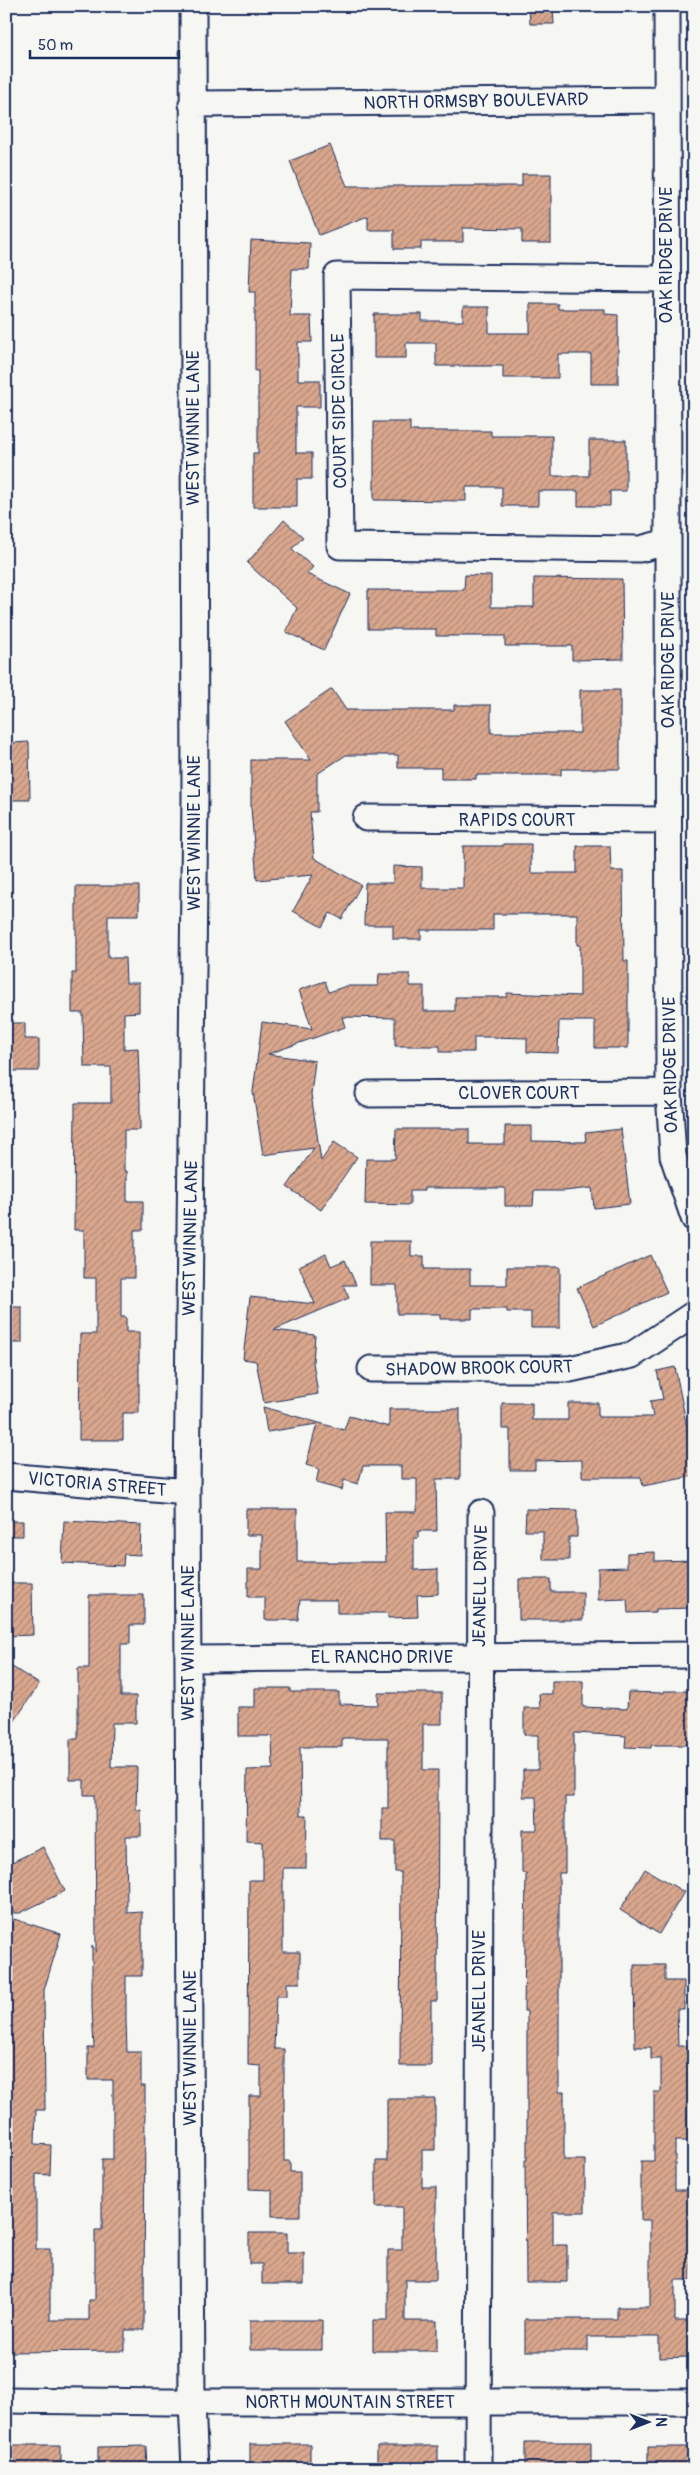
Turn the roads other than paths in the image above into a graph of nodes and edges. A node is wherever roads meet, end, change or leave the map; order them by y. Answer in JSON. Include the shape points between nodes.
{"nodes":[{"id":1,"x":193,"y":6,"type":"edge"},
{"id":2,"x":667,"y":6,"type":"edge"},
{"id":3,"x":666,"y":100,"type":"junction"},
{"id":4,"x":192,"y":104,"type":"junction"},
{"id":5,"x":666,"y":279,"type":"junction"},
{"id":6,"x":667,"y":542,"type":"junction"},
{"id":7,"x":366,"y":818,"type":"dead end"},
{"id":8,"x":668,"y":820,"type":"junction"},
{"id":9,"x":669,"y":1092,"type":"junction"},
{"id":10,"x":369,"y":1094,"type":"dead end"},
{"id":11,"x":694,"y":1218,"type":"edge"},
{"id":12,"x":694,"y":1314,"type":"edge"},
{"id":13,"x":371,"y":1369,"type":"dead end"},
{"id":14,"x":6,"y":1476,"type":"edge"},
{"id":15,"x":187,"y":1492,"type":"junction"},
{"id":16,"x":480,"y":1514,"type":"dead end"},
{"id":17,"x":694,"y":1655,"type":"edge"},
{"id":18,"x":479,"y":1657,"type":"junction"},
{"id":19,"x":190,"y":1659,"type":"junction"},
{"id":20,"x":6,"y":2400,"type":"edge"},
{"id":21,"x":192,"y":2402,"type":"junction"},
{"id":22,"x":478,"y":2402,"type":"junction"},
{"id":23,"x":694,"y":2402,"type":"edge"},
{"id":24,"x":195,"y":2469,"type":"edge"},
{"id":25,"x":478,"y":2469,"type":"edge"}],
"edges":[{"from":1,"to":4,"type":"street","name":"WEST WINNIE LANE"},
{"from":2,"to":3,"type":"street"},
{"from":3,"to":4,"type":"street","name":"NORTH ORMSBY BOULEVARD"},
{"from":3,"to":5,"type":"street","name":"OAK RIDGE DRIVE"},
{"from":4,"to":15,"type":"street","name":"WEST WINNIE LANE","via":[[195,796]]},
{"from":5,"to":6,"type":"street","name":"OAK RIDGE DRIVE"},
{"from":5,"to":6,"type":"street","name":"COURT SIDE CIRCLE","via":[[337,276],[340,546],[640,549]]},
{"from":6,"to":8,"type":"street","name":"OAK RIDGE DRIVE"},
{"from":7,"to":8,"type":"street","name":"RAPIDS COURT"},
{"from":8,"to":9,"type":"street","name":"OAK RIDGE DRIVE"},
{"from":9,"to":10,"type":"street","name":"CLOVER COURT"},
{"from":9,"to":11,"type":"street","name":"OAK RIDGE DRIVE","via":[[673,1156]]},
{"from":12,"to":13,"type":"street","name":"SHADOW BROOK COURT","via":[[632,1355],[570,1368]]},
{"from":14,"to":15,"type":"street","name":"VICTORIA STREET"},
{"from":15,"to":19,"type":"street","name":"WEST WINNIE LANE"},
{"from":16,"to":18,"type":"street","name":"JEANELL DRIVE"},
{"from":17,"to":18,"type":"street","name":"EL RANCHO DRIVE"},
{"from":18,"to":19,"type":"street","name":"EL RANCHO DRIVE"},
{"from":18,"to":22,"type":"street","name":"JEANELL DRIVE"},
{"from":19,"to":21,"type":"street","name":"WEST WINNIE LANE"},
{"from":20,"to":21,"type":"street","name":"NORTH MOUNTAIN STREET"},
{"from":21,"to":22,"type":"street","name":"NORTH MOUNTAIN STREET"},
{"from":21,"to":24,"type":"street","name":"WEST WINNIE LANE"},
{"from":22,"to":23,"type":"street","name":"NORTH MOUNTAIN STREET"},
{"from":22,"to":25,"type":"street","name":"JEANELL DRIVE"}]}
